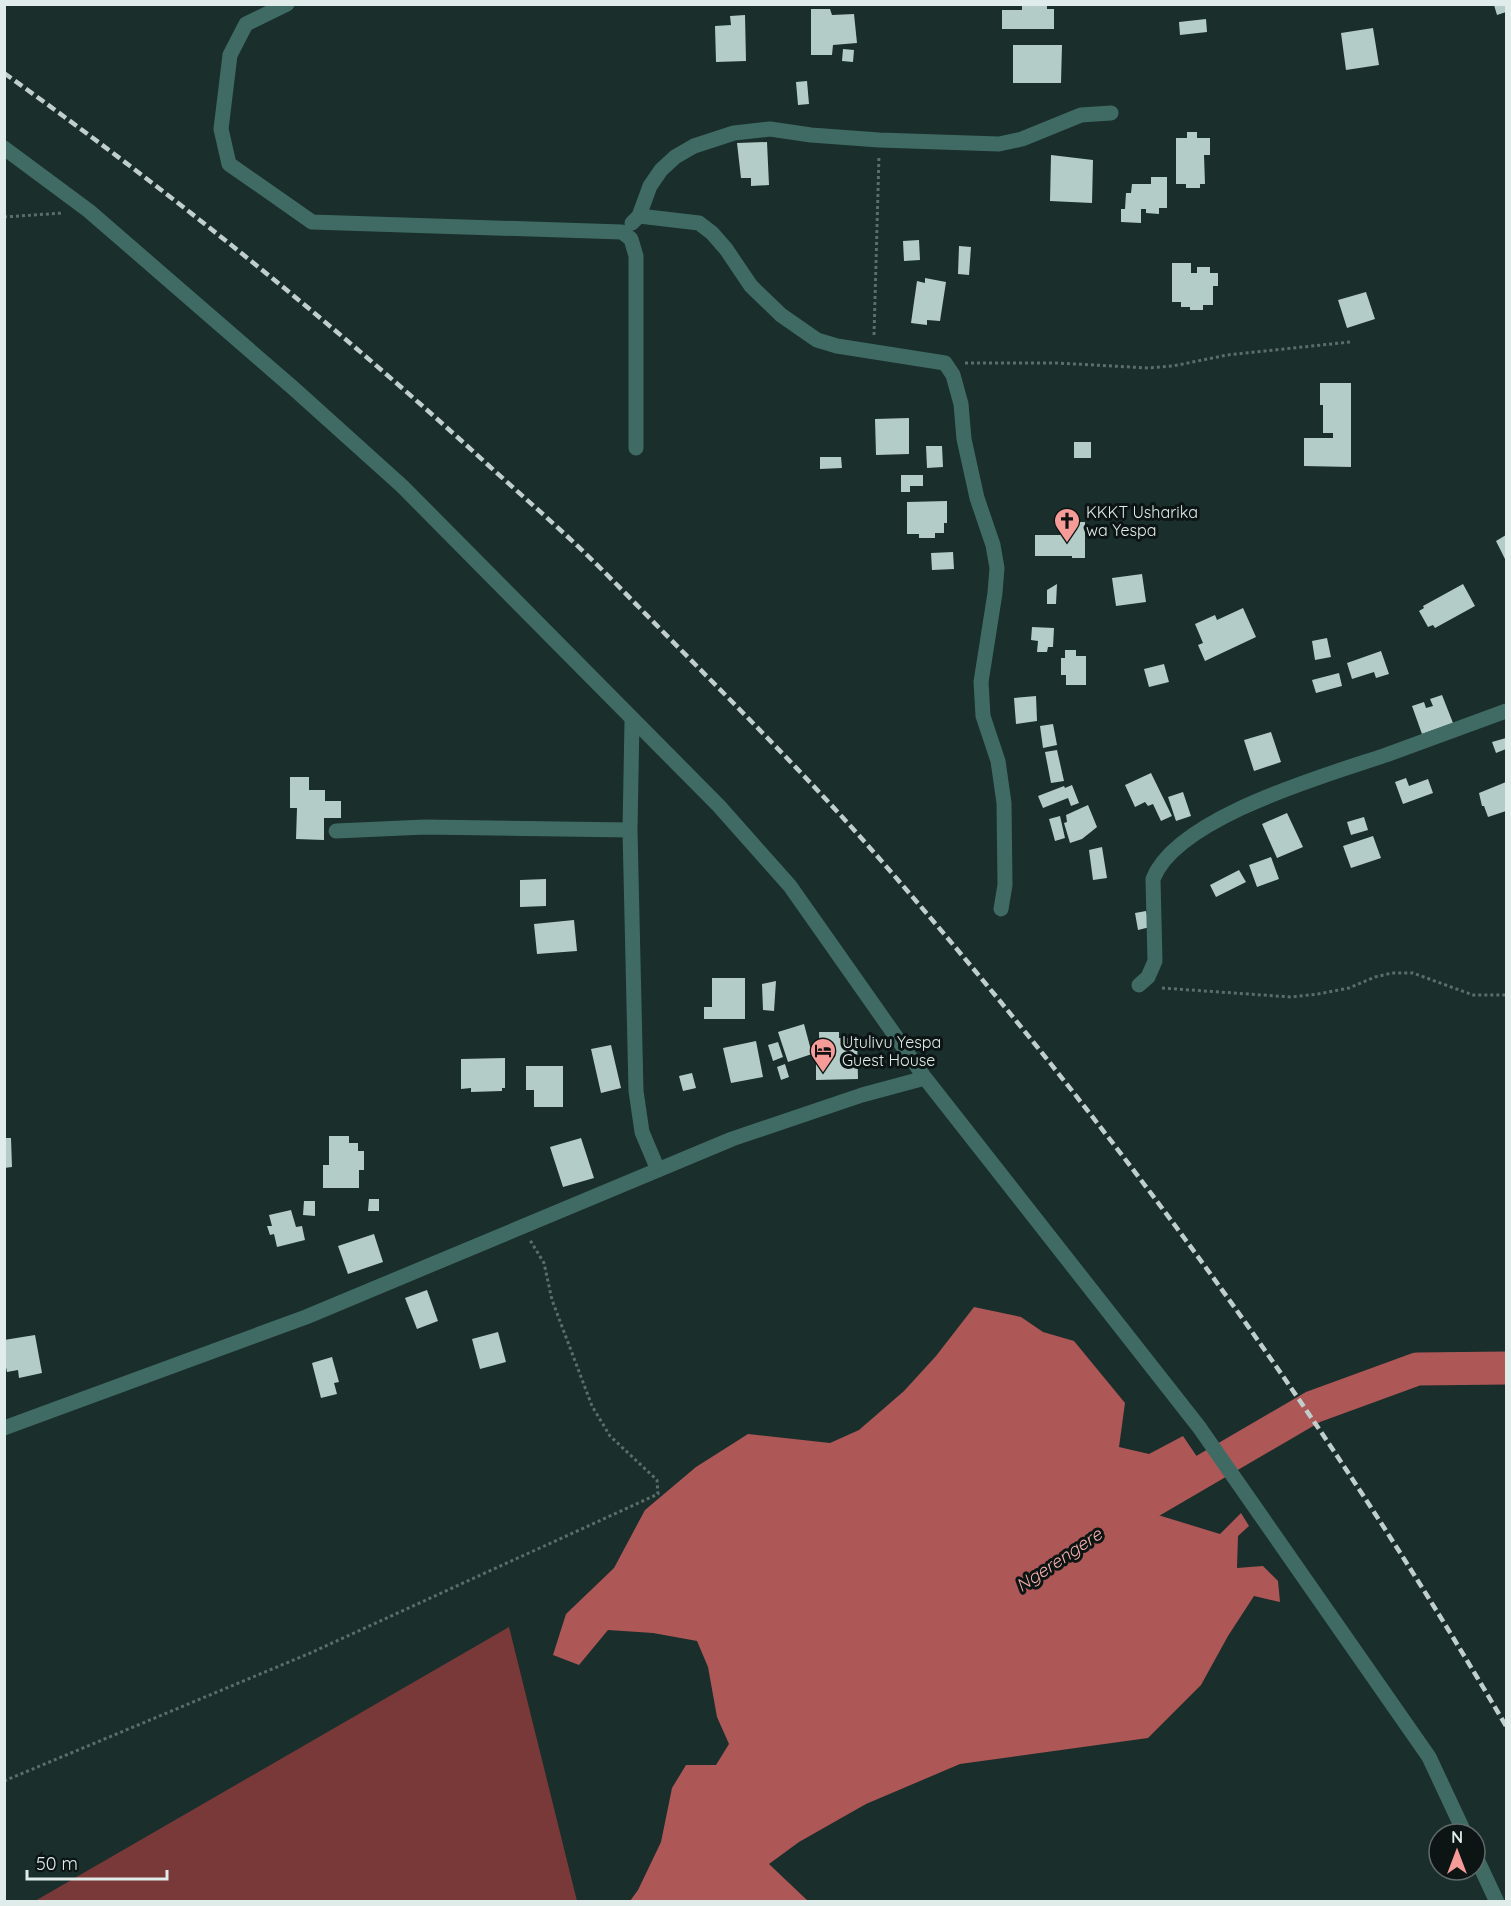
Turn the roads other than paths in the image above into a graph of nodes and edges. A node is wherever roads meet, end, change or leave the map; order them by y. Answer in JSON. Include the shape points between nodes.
{"nodes":[{"id":1,"x":287,"y":4,"type":"edge"},
{"id":2,"x":1111,"y":113,"type":"dead end"},
{"id":3,"x":4,"y":148,"type":"edge"},
{"id":4,"x":639,"y":216,"type":"junction"},
{"id":5,"x":622,"y":232,"type":"junction"},
{"id":6,"x":636,"y":448,"type":"dead end"},
{"id":7,"x":1506,"y":711,"type":"edge"},
{"id":8,"x":632,"y":721,"type":"junction"},
{"id":9,"x":630,"y":830,"type":"junction"},
{"id":10,"x":336,"y":831,"type":"dead end"},
{"id":11,"x":1001,"y":909,"type":"dead end"},
{"id":12,"x":1139,"y":985,"type":"road end"},
{"id":13,"x":926,"y":1078,"type":"junction"},
{"id":14,"x":658,"y":1170,"type":"junction"},
{"id":15,"x":4,"y":1428,"type":"edge"},
{"id":16,"x":1459,"y":1822,"type":"edge"},
{"id":17,"x":1487,"y":1881,"type":"edge"},
{"id":18,"x":1497,"y":1902,"type":"edge"}],
"edges":[{"from":1,"to":5,"type":"street","via":[[246,24],[230,55],[221,129],[229,164],[312,222]]},
{"from":2,"to":4,"type":"street","via":[[1080,115],[1022,139],[999,144],[879,140],[770,129],[734,133],[694,146],[675,157],[650,186]]},
{"from":3,"to":8,"type":"street","via":[[89,211],[402,486]]},
{"from":4,"to":5,"type":"street"},
{"from":4,"to":11,"type":"street","via":[[699,223],[726,249],[751,286],[781,315],[817,340],[945,363],[953,375],[977,498],[997,568],[981,682],[983,716],[998,761],[1004,803],[1005,885]]},
{"from":5,"to":6,"type":"street","via":[[631,239],[636,256]]},
{"from":7,"to":12,"type":"street","via":[[1271,794],[1190,838],[1153,879],[1155,961]]},
{"from":8,"to":9,"type":"street"},
{"from":8,"to":13,"type":"street","via":[[719,806],[790,886]]},
{"from":9,"to":10,"type":"street","via":[[425,827]]},
{"from":9,"to":14,"type":"street","via":[[636,1091],[642,1132]]},
{"from":13,"to":14,"type":"street","via":[[732,1139]]},
{"from":13,"to":16,"type":"street","via":[[1238,1481],[1429,1758]]},
{"from":14,"to":15,"type":"street","via":[[306,1317]]},
{"from":17,"to":18,"type":"street"}]}
